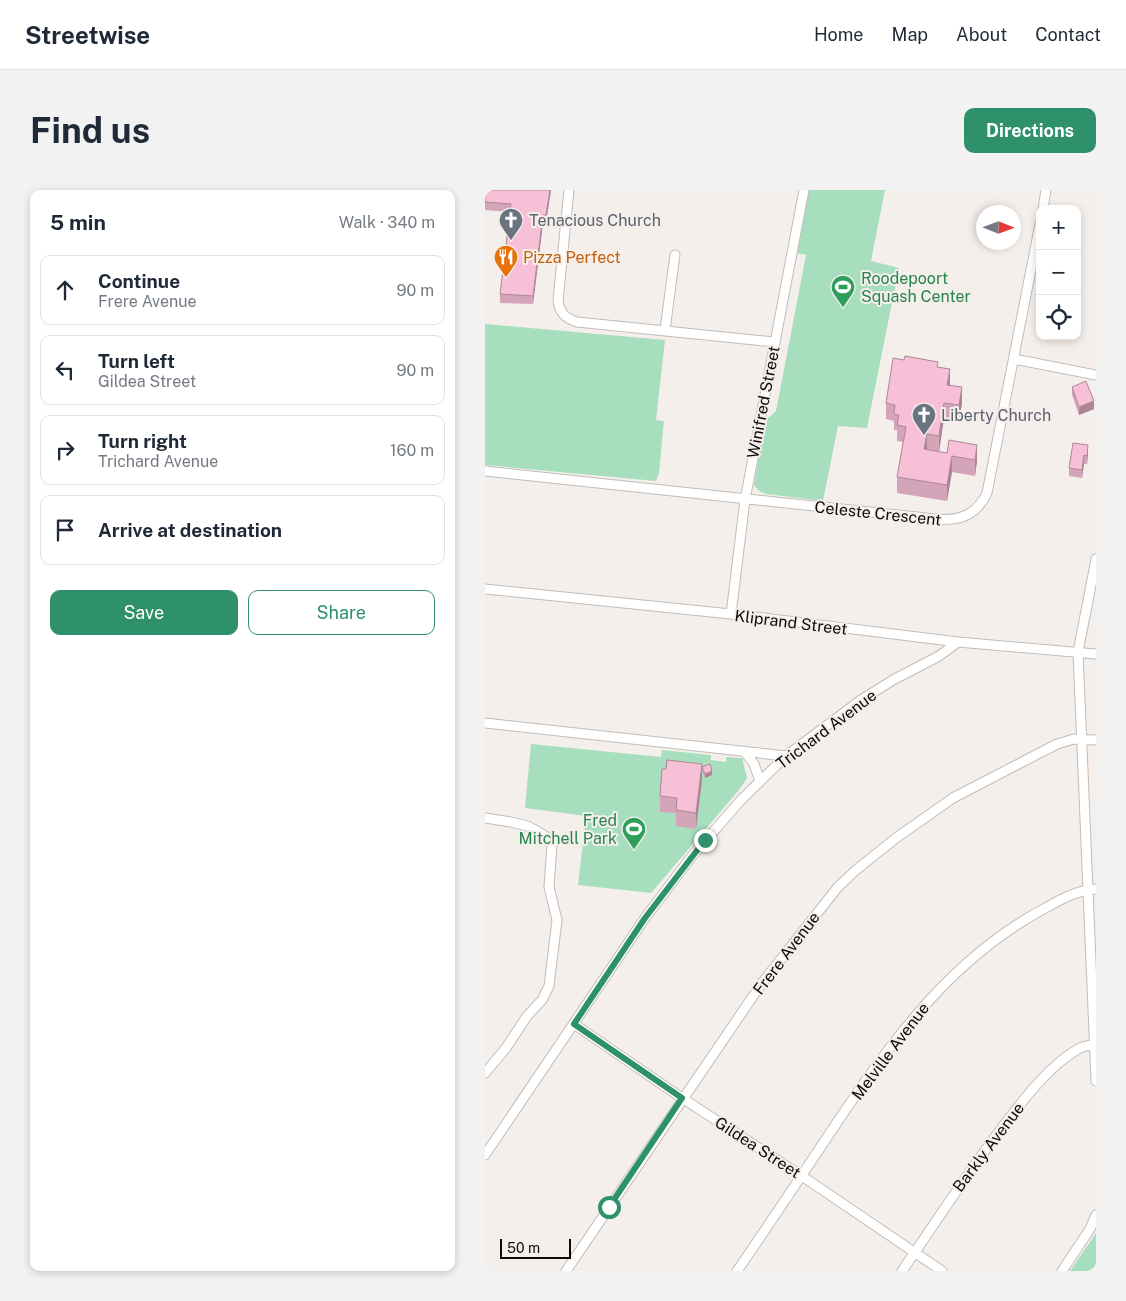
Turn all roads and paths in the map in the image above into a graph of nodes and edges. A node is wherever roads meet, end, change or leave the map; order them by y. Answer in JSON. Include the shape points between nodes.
{"nodes":[{"id":1,"x":569,"y":190,"type":"edge"},
{"id":2,"x":804,"y":190,"type":"edge"},
{"id":3,"x":1045,"y":190,"type":"edge"},
{"id":4,"x":1043,"y":205,"type":"edge"},
{"id":5,"x":1036,"y":245,"type":"edge"},
{"id":6,"x":675,"y":255,"type":"dead end"},
{"id":7,"x":665,"y":330,"type":"junction"},
{"id":8,"x":774,"y":342,"type":"junction"},
{"id":9,"x":1014,"y":359,"type":"junction"},
{"id":10,"x":1096,"y":375,"type":"edge"},
{"id":11,"x":485,"y":471,"type":"edge"},
{"id":12,"x":745,"y":500,"type":"junction"},
{"id":13,"x":1096,"y":559,"type":"edge"},
{"id":14,"x":485,"y":589,"type":"edge"},
{"id":15,"x":731,"y":614,"type":"junction"},
{"id":16,"x":958,"y":642,"type":"junction"},
{"id":17,"x":1079,"y":652,"type":"junction"},
{"id":18,"x":1096,"y":654,"type":"edge"},
{"id":19,"x":485,"y":723,"type":"edge"},
{"id":20,"x":1081,"y":738,"type":"junction"},
{"id":21,"x":1096,"y":740,"type":"edge"},
{"id":22,"x":744,"y":751,"type":"junction"},
{"id":23,"x":786,"y":756,"type":"junction"},
{"id":24,"x":760,"y":781,"type":"junction"},
{"id":25,"x":485,"y":818,"type":"edge"},
{"id":26,"x":1092,"y":889,"type":"edge"},
{"id":27,"x":574,"y":1024,"type":"junction"},
{"id":28,"x":1095,"y":1044,"type":"edge"},
{"id":29,"x":485,"y":1073,"type":"edge"},
{"id":30,"x":1096,"y":1080,"type":"edge"},
{"id":31,"x":682,"y":1098,"type":"junction"},
{"id":32,"x":485,"y":1155,"type":"edge"},
{"id":33,"x":802,"y":1176,"type":"junction"},
{"id":34,"x":1096,"y":1216,"type":"edge"},
{"id":35,"x":915,"y":1252,"type":"junction"},
{"id":36,"x":566,"y":1271,"type":"edge"},
{"id":37,"x":737,"y":1271,"type":"edge"},
{"id":38,"x":902,"y":1271,"type":"edge"},
{"id":39,"x":942,"y":1271,"type":"edge"},
{"id":40,"x":1062,"y":1271,"type":"edge"}],
"edges":[{"from":1,"to":7,"type":"street","via":[[558,301],[564,316],[577,322]]},
{"from":2,"to":8,"type":"street","name":"Winifred Street"},
{"from":3,"to":4,"type":"street"},
{"from":5,"to":9,"type":"street","name":"Celeste Crescent"},
{"from":6,"to":7,"type":"street"},
{"from":7,"to":8,"type":"street"},
{"from":8,"to":12,"type":"street","name":"Winifred Street"},
{"from":9,"to":10,"type":"street"},
{"from":9,"to":12,"type":"street","name":"Celeste Crescent","via":[[987,493],[979,506],[964,517],[936,519]]},
{"from":11,"to":12,"type":"street","name":"Celeste Crescent"},
{"from":12,"to":15,"type":"street","name":"Winifred Street"},
{"from":13,"to":17,"type":"street"},
{"from":14,"to":15,"type":"street","name":"Kliprand Street"},
{"from":15,"to":16,"type":"street","name":"Kliprand Street"},
{"from":16,"to":17,"type":"street","name":"Kliprand Street"},
{"from":16,"to":23,"type":"street","name":"Trichard Avenue","via":[[861,700]]},
{"from":17,"to":18,"type":"street","name":"Kliprand Street"},
{"from":17,"to":20,"type":"street"},
{"from":19,"to":22,"type":"street"},
{"from":20,"to":21,"type":"street","name":"Frere Avenue"},
{"from":20,"to":26,"type":"street"},
{"from":20,"to":31,"type":"street","name":"Frere Avenue","via":[[1057,744],[953,798],[856,870],[832,893],[776,963]]},
{"from":22,"to":23,"type":"street"},
{"from":22,"to":24,"type":"street"},
{"from":23,"to":24,"type":"street","name":"Trichard Avenue"},
{"from":24,"to":27,"type":"street","name":"Trichard Avenue","via":[[721,821],[666,889]]},
{"from":25,"to":29,"type":"street","via":[[528,826],[550,841],[553,849],[549,887],[557,915],[547,993]]},
{"from":26,"to":28,"type":"street"},
{"from":26,"to":33,"type":"street","name":"Melville Avenue","via":[[1056,902],[1013,927],[980,951],[944,984],[868,1077]]},
{"from":27,"to":31,"type":"street","name":"Gildea Street"},
{"from":27,"to":32,"type":"street","name":"Trichard Avenue"},
{"from":28,"to":30,"type":"street"},
{"from":28,"to":35,"type":"street","name":"Barkly Avenue","via":[[1071,1054],[1021,1103],[961,1183]]},
{"from":31,"to":33,"type":"street","name":"Gildea Street"},
{"from":31,"to":36,"type":"street","name":"Frere Avenue"},
{"from":33,"to":35,"type":"street","name":"Gildea Street"},
{"from":33,"to":37,"type":"street","name":"Melville Avenue"},
{"from":34,"to":40,"type":"street"},
{"from":35,"to":38,"type":"street","name":"Barkly Avenue"},
{"from":35,"to":39,"type":"street","name":"Gildea Street"}]}
